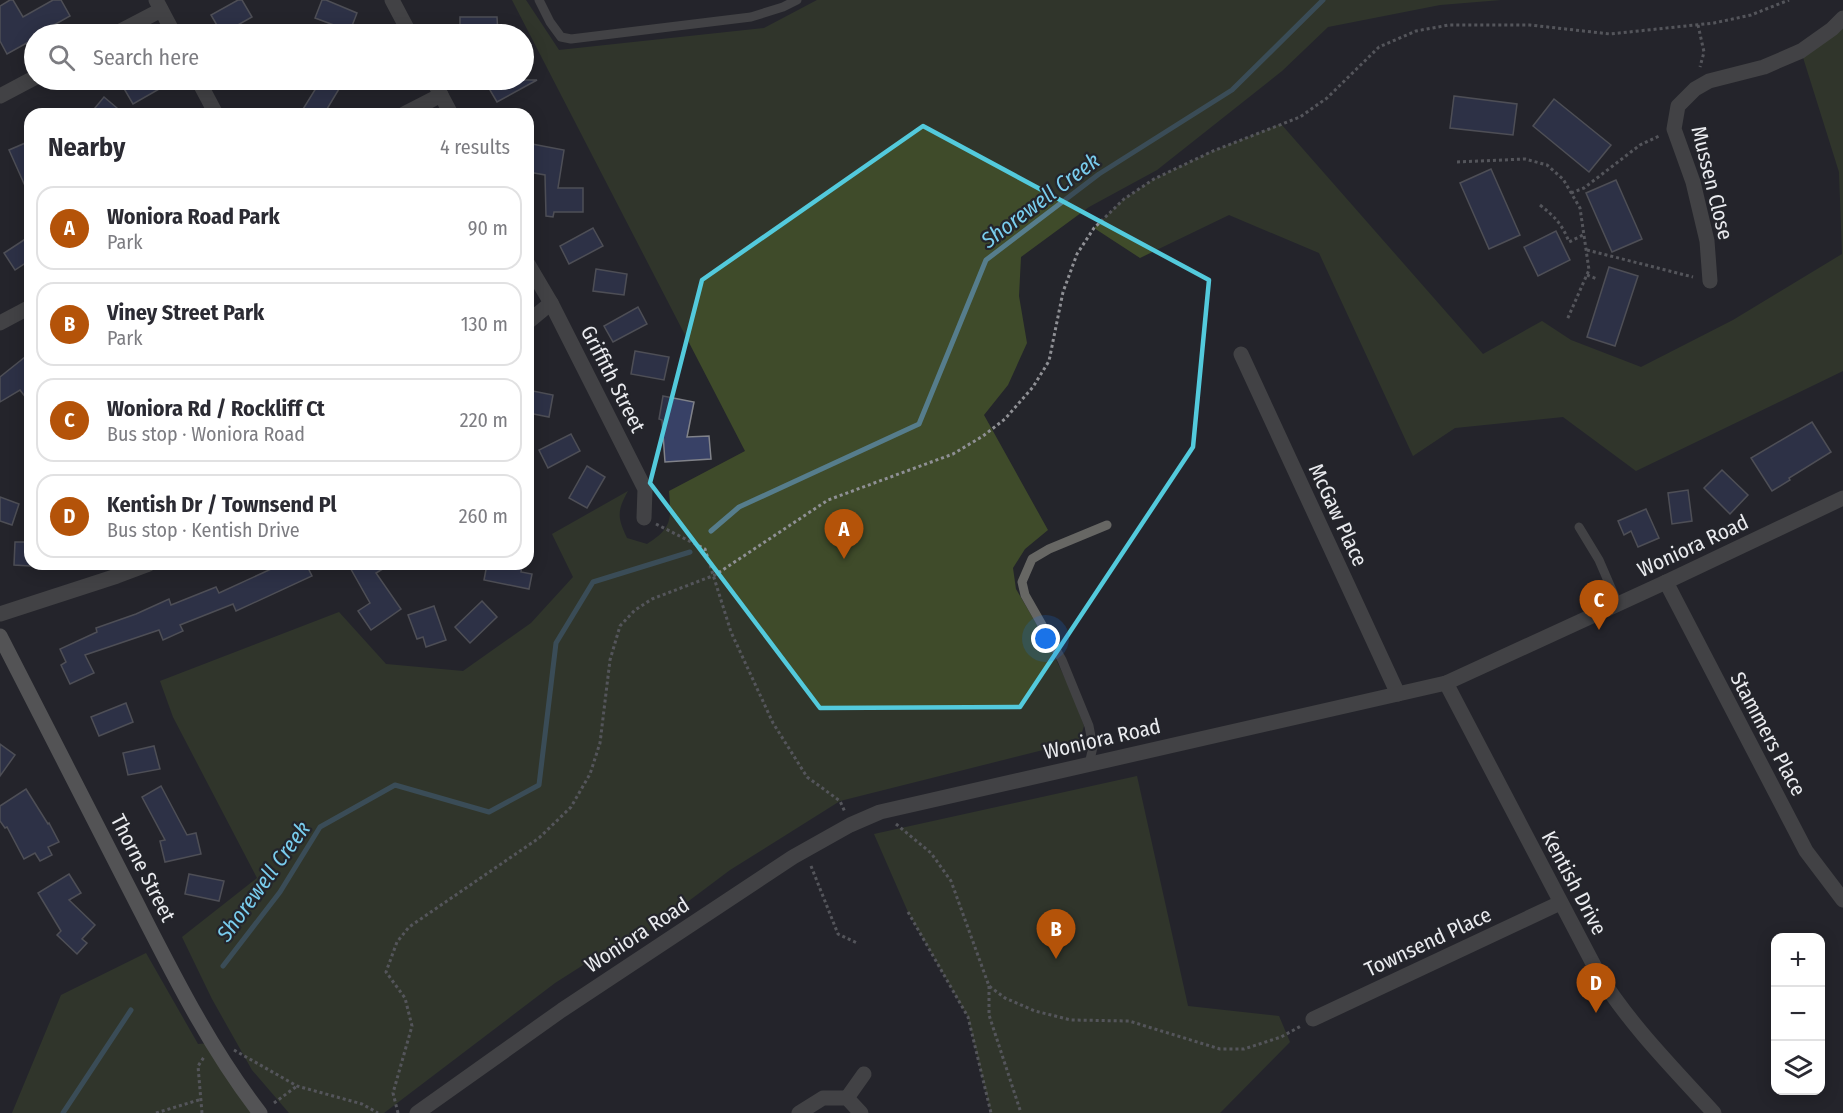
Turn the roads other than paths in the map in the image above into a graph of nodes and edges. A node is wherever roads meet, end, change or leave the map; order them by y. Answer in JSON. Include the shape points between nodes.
{"nodes":[{"id":1,"x":392,"y":0,"type":"edge"},
{"id":2,"x":539,"y":0,"type":"edge"},
{"id":3,"x":797,"y":0,"type":"edge"},
{"id":4,"x":159,"y":5,"type":"edge"},
{"id":5,"x":1843,"y":18,"type":"edge"},
{"id":6,"x":130,"y":24,"type":"edge"},
{"id":7,"x":169,"y":24,"type":"edge"},
{"id":8,"x":405,"y":24,"type":"edge"},
{"id":9,"x":24,"y":83,"type":"edge"},
{"id":10,"x":203,"y":90,"type":"edge"},
{"id":11,"x":438,"y":90,"type":"edge"},
{"id":12,"x":441,"y":95,"type":"junction"},
{"id":13,"x":0,"y":96,"type":"edge"},
{"id":14,"x":213,"y":108,"type":"edge"},
{"id":15,"x":416,"y":108,"type":"edge"},
{"id":16,"x":448,"y":108,"type":"edge"},
{"id":17,"x":534,"y":275,"type":"edge"},
{"id":18,"x":1710,"y":281,"type":"road end"},
{"id":19,"x":550,"y":303,"type":"junction"},
{"id":20,"x":24,"y":310,"type":"edge"},
{"id":21,"x":534,"y":317,"type":"edge"},
{"id":22,"x":0,"y":323,"type":"edge"},
{"id":23,"x":1241,"y":354,"type":"dead end"},
{"id":24,"x":1843,"y":498,"type":"edge"},
{"id":25,"x":644,"y":518,"type":"road end"},
{"id":26,"x":1107,"y":525,"type":"dead end"},
{"id":27,"x":1579,"y":527,"type":"dead end"},
{"id":28,"x":132,"y":570,"type":"edge"},
{"id":29,"x":1666,"y":582,"type":"junction"},
{"id":30,"x":1618,"y":604,"type":"junction"},
{"id":31,"x":0,"y":614,"type":"edge"},
{"id":32,"x":0,"y":636,"type":"edge"},
{"id":33,"x":1446,"y":683,"type":"junction"},
{"id":34,"x":1398,"y":694,"type":"junction"},
{"id":35,"x":1089,"y":764,"type":"junction"},
{"id":36,"x":1843,"y":900,"type":"edge"},
{"id":37,"x":1560,"y":903,"type":"junction"},
{"id":38,"x":1313,"y":1019,"type":"road end"},
{"id":39,"x":864,"y":1074,"type":"dead end"},
{"id":40,"x":847,"y":1098,"type":"junction"},
{"id":41,"x":260,"y":1113,"type":"edge"},
{"id":42,"x":417,"y":1113,"type":"edge"},
{"id":43,"x":800,"y":1113,"type":"edge"},
{"id":44,"x":861,"y":1113,"type":"edge"},
{"id":45,"x":1714,"y":1113,"type":"edge"}],
"edges":[{"from":1,"to":8,"type":"street"},
{"from":2,"to":3,"type":"lane","via":[[561,37],[571,39],[751,16]]},
{"from":4,"to":6,"type":"street"},
{"from":4,"to":7,"type":"street"},
{"from":5,"to":18,"type":"street","name":"Mussen Close","via":[[1800,51],[1764,67],[1709,81],[1678,106],[1674,129],[1693,182],[1707,241]]},
{"from":9,"to":13,"type":"street"},
{"from":10,"to":14,"type":"street"},
{"from":11,"to":12,"type":"street"},
{"from":12,"to":15,"type":"street"},
{"from":12,"to":16,"type":"street"},
{"from":17,"to":19,"type":"street","name":"Griffith Street"},
{"from":19,"to":21,"type":"street"},
{"from":19,"to":25,"type":"street","name":"Griffith Street","via":[[645,489]]},
{"from":20,"to":22,"type":"street"},
{"from":23,"to":34,"type":"street","name":"McGaw Place"},
{"from":24,"to":29,"type":"street","name":"Woniora Road"},
{"from":26,"to":35,"type":"lane","via":[[1032,559],[1022,582],[1025,595],[1062,660],[1089,726],[1093,747]]},
{"from":27,"to":30,"type":"lane"},
{"from":28,"to":31,"type":"street"},
{"from":29,"to":30,"type":"street","name":"Woniora Road"},
{"from":29,"to":36,"type":"street","name":"Stammers Place","via":[[1806,851]]},
{"from":30,"to":33,"type":"street","name":"Woniora Road"},
{"from":32,"to":41,"type":"street","name":"Thorne Street","via":[[212,1043]]},
{"from":33,"to":34,"type":"street","name":"Woniora Road"},
{"from":33,"to":37,"type":"street","name":"Kentish Drive"},
{"from":34,"to":35,"type":"street","name":"Woniora Road"},
{"from":35,"to":42,"type":"street","name":"Woniora Road","via":[[880,812],[850,825],[794,857],[562,1010]]},
{"from":37,"to":38,"type":"street","name":"Townsend Place"},
{"from":37,"to":45,"type":"street","name":"Kentish Drive","via":[[1614,999]]},
{"from":39,"to":40,"type":"street"},
{"from":40,"to":43,"type":"street","via":[[823,1098]]},
{"from":40,"to":44,"type":"street"}]}
